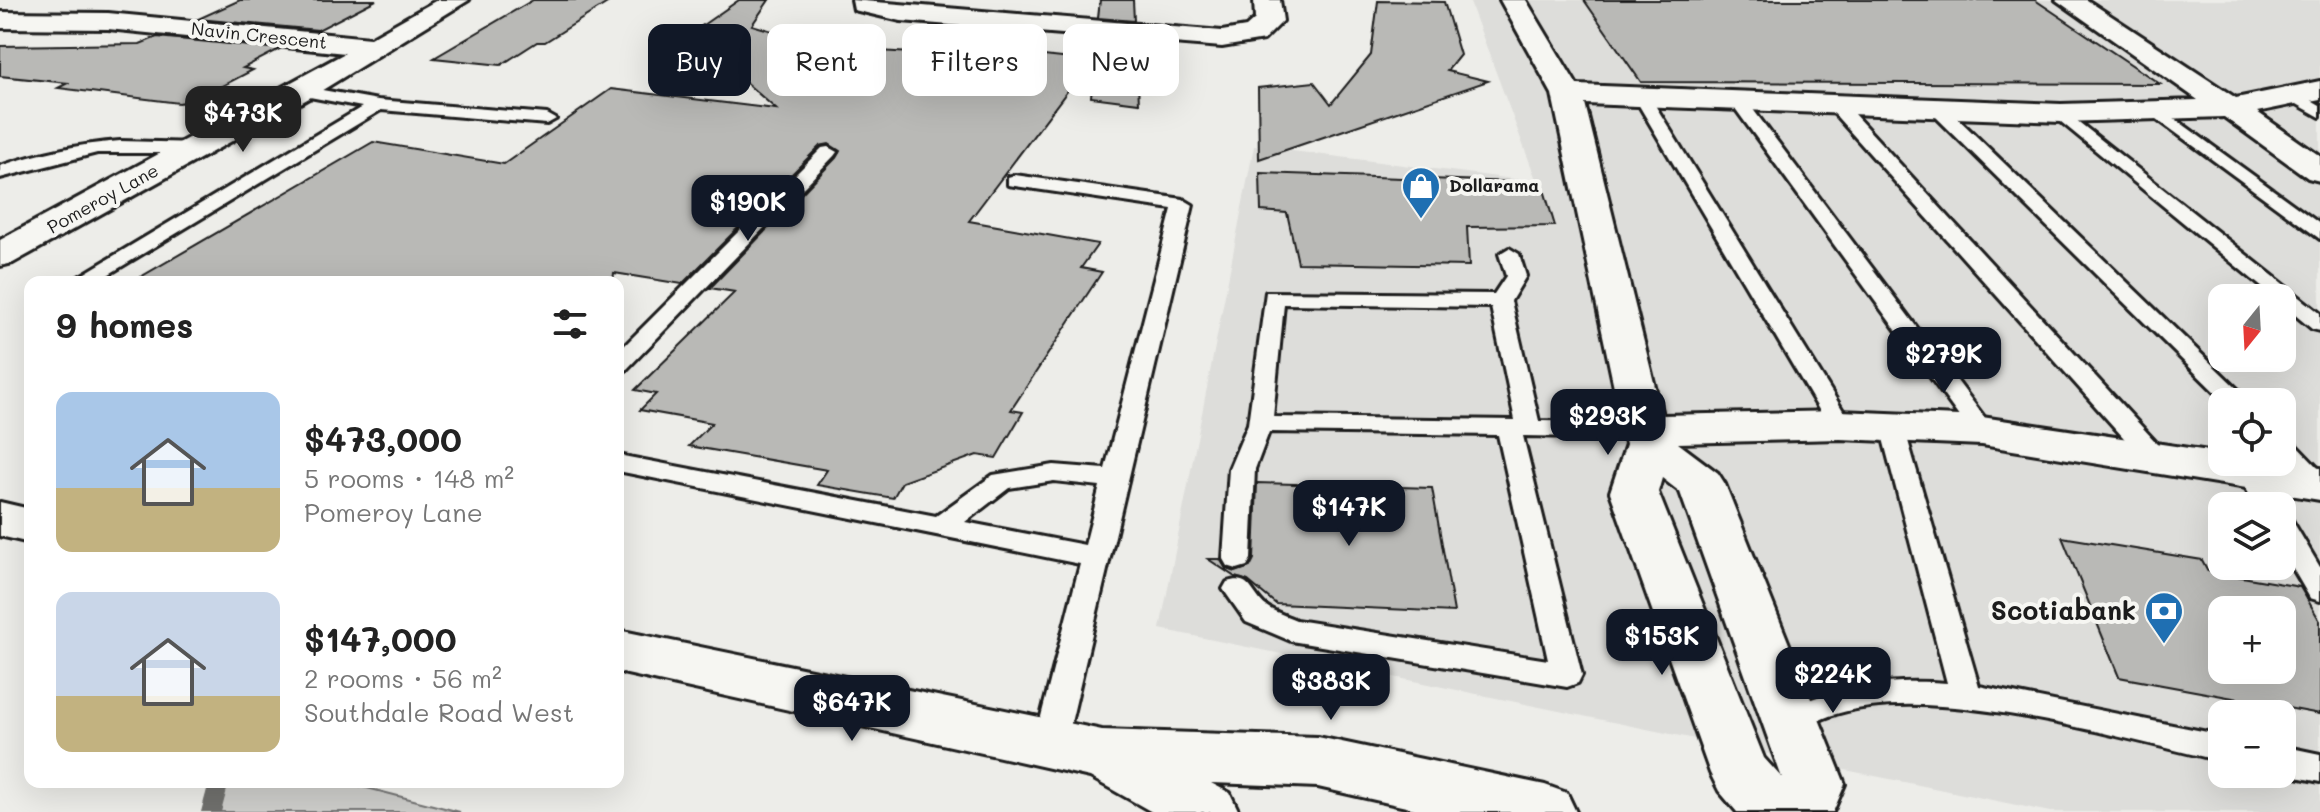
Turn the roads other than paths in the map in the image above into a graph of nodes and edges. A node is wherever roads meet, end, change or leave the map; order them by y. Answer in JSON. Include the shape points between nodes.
{"nodes":[{"id":1,"x":456,"y":0,"type":"edge"},
{"id":2,"x":865,"y":0,"type":"edge"},
{"id":3,"x":1267,"y":0,"type":"edge"},
{"id":4,"x":1513,"y":0,"type":"edge"},
{"id":5,"x":2069,"y":0,"type":"edge"},
{"id":6,"x":0,"y":20,"type":"edge"},
{"id":7,"x":373,"y":47,"type":"junction"},
{"id":8,"x":300,"y":91,"type":"junction"},
{"id":9,"x":2307,"y":92,"type":"edge"},
{"id":10,"x":1567,"y":94,"type":"junction"},
{"id":11,"x":1642,"y":97,"type":"junction"},
{"id":12,"x":1737,"y":100,"type":"junction"},
{"id":13,"x":378,"y":105,"type":"junction"},
{"id":14,"x":1836,"y":105,"type":"junction"},
{"id":15,"x":2231,"y":108,"type":"junction"},
{"id":16,"x":1939,"y":110,"type":"junction"},
{"id":17,"x":2159,"y":112,"type":"junction"},
{"id":18,"x":2320,"y":112,"type":"edge"},
{"id":19,"x":2061,"y":113,"type":"junction"},
{"id":20,"x":547,"y":119,"type":"dead end"},
{"id":21,"x":197,"y":148,"type":"junction"},
{"id":22,"x":828,"y":152,"type":"dead end"},
{"id":23,"x":2320,"y":171,"type":"edge"},
{"id":24,"x":0,"y":172,"type":"edge"},
{"id":25,"x":1015,"y":181,"type":"dead end"},
{"id":26,"x":2320,"y":233,"type":"edge"},
{"id":27,"x":1509,"y":254,"type":"dead end"},
{"id":28,"x":0,"y":255,"type":"edge"},
{"id":29,"x":91,"y":276,"type":"edge"},
{"id":30,"x":1500,"y":301,"type":"junction"},
{"id":31,"x":2320,"y":324,"type":"edge"},
{"id":32,"x":624,"y":359,"type":"edge"},
{"id":33,"x":2225,"y":388,"type":"edge"},
{"id":34,"x":1260,"y":424,"type":"junction"},
{"id":35,"x":1840,"y":425,"type":"junction"},
{"id":36,"x":1892,"y":427,"type":"junction"},
{"id":37,"x":1519,"y":428,"type":"junction"},
{"id":38,"x":1982,"y":431,"type":"junction"},
{"id":39,"x":1646,"y":437,"type":"junction"},
{"id":40,"x":2157,"y":459,"type":"junction"},
{"id":41,"x":624,"y":464,"type":"edge"},
{"id":42,"x":2208,"y":466,"type":"edge"},
{"id":43,"x":2272,"y":476,"type":"edge"},
{"id":44,"x":1115,"y":479,"type":"junction"},
{"id":45,"x":2319,"y":485,"type":"edge"},
{"id":46,"x":0,"y":519,"type":"edge"},
{"id":47,"x":24,"y":525,"type":"edge"},
{"id":48,"x":941,"y":526,"type":"junction"},
{"id":49,"x":2296,"y":551,"type":"edge"},
{"id":50,"x":1096,"y":557,"type":"junction"},
{"id":51,"x":1237,"y":559,"type":"dead end"},
{"id":52,"x":1237,"y":589,"type":"dead end"},
{"id":53,"x":2320,"y":591,"type":"edge"},
{"id":54,"x":624,"y":652,"type":"edge"},
{"id":55,"x":1966,"y":696,"type":"junction"},
{"id":56,"x":1791,"y":720,"type":"junction"},
{"id":57,"x":2208,"y":745,"type":"edge"},
{"id":58,"x":1076,"y":750,"type":"junction"},
{"id":59,"x":2296,"y":763,"type":"edge"},
{"id":60,"x":2320,"y":768,"type":"edge"},
{"id":61,"x":1208,"y":812,"type":"edge"},
{"id":62,"x":1545,"y":812,"type":"edge"},
{"id":63,"x":1775,"y":812,"type":"edge"},
{"id":64,"x":1802,"y":812,"type":"edge"}],
"edges":[{"from":1,"to":7,"type":"street","name":"Pomeroy Lane"},
{"from":2,"to":3,"type":"street","via":[[863,4],[878,10],[901,13],[1222,39],[1254,34],[1269,21]]},
{"from":4,"to":10,"type":"street"},
{"from":5,"to":15,"type":"street"},
{"from":6,"to":7,"type":"street","name":"Navin Crescent","via":[[108,21]]},
{"from":7,"to":8,"type":"street","name":"Pomeroy Lane"},
{"from":8,"to":13,"type":"lane"},
{"from":8,"to":21,"type":"street","name":"Pomeroy Lane"},
{"from":9,"to":15,"type":"street"},
{"from":9,"to":18,"type":"lane"},
{"from":10,"to":11,"type":"street"},
{"from":10,"to":39,"type":"street"},
{"from":11,"to":12,"type":"street"},
{"from":11,"to":35,"type":"lane"},
{"from":12,"to":14,"type":"street"},
{"from":12,"to":38,"type":"lane"},
{"from":13,"to":20,"type":"lane"},
{"from":13,"to":29,"type":"lane"},
{"from":14,"to":16,"type":"street"},
{"from":14,"to":40,"type":"lane"},
{"from":15,"to":17,"type":"street"},
{"from":15,"to":23,"type":"street"},
{"from":16,"to":19,"type":"street"},
{"from":16,"to":33,"type":"lane"},
{"from":17,"to":19,"type":"street"},
{"from":17,"to":26,"type":"lane"},
{"from":19,"to":31,"type":"lane"},
{"from":21,"to":24,"type":"lane","via":[[133,142],[92,146]]},
{"from":21,"to":28,"type":"street","name":"Pomeroy Lane"},
{"from":22,"to":32,"type":"lane"},
{"from":25,"to":44,"type":"lane","via":[[1183,205]]},
{"from":27,"to":30,"type":"lane","via":[[1516,276]]},
{"from":30,"to":34,"type":"lane","via":[[1274,297]]},
{"from":30,"to":37,"type":"lane"},
{"from":34,"to":37,"type":"lane"},
{"from":34,"to":51,"type":"lane","via":[[1242,469]]},
{"from":35,"to":36,"type":"street"},
{"from":35,"to":39,"type":"street"},
{"from":36,"to":38,"type":"street"},
{"from":36,"to":55,"type":"lane"},
{"from":37,"to":39,"type":"lane"},
{"from":37,"to":52,"type":"lane","via":[[1567,675],[1291,630],[1256,614]]},
{"from":38,"to":40,"type":"street"},
{"from":39,"to":56,"type":"street","via":[[1701,484]]},
{"from":39,"to":63,"type":"street","via":[[1634,492],[1740,773]]},
{"from":40,"to":42,"type":"street"},
{"from":41,"to":48,"type":"lane"},
{"from":43,"to":45,"type":"street"},
{"from":44,"to":48,"type":"lane","via":[[1054,473],[1002,481]]},
{"from":44,"to":50,"type":"lane"},
{"from":46,"to":47,"type":"street"},
{"from":48,"to":50,"type":"lane"},
{"from":49,"to":53,"type":"lane"},
{"from":50,"to":58,"type":"lane"},
{"from":54,"to":58,"type":"street"},
{"from":55,"to":56,"type":"lane","via":[[1837,700]]},
{"from":55,"to":57,"type":"lane"},
{"from":56,"to":64,"type":"street","via":[[1815,784]]},
{"from":58,"to":61,"type":"street"},
{"from":58,"to":62,"type":"street","via":[[1318,762]]},
{"from":59,"to":60,"type":"lane"}]}
